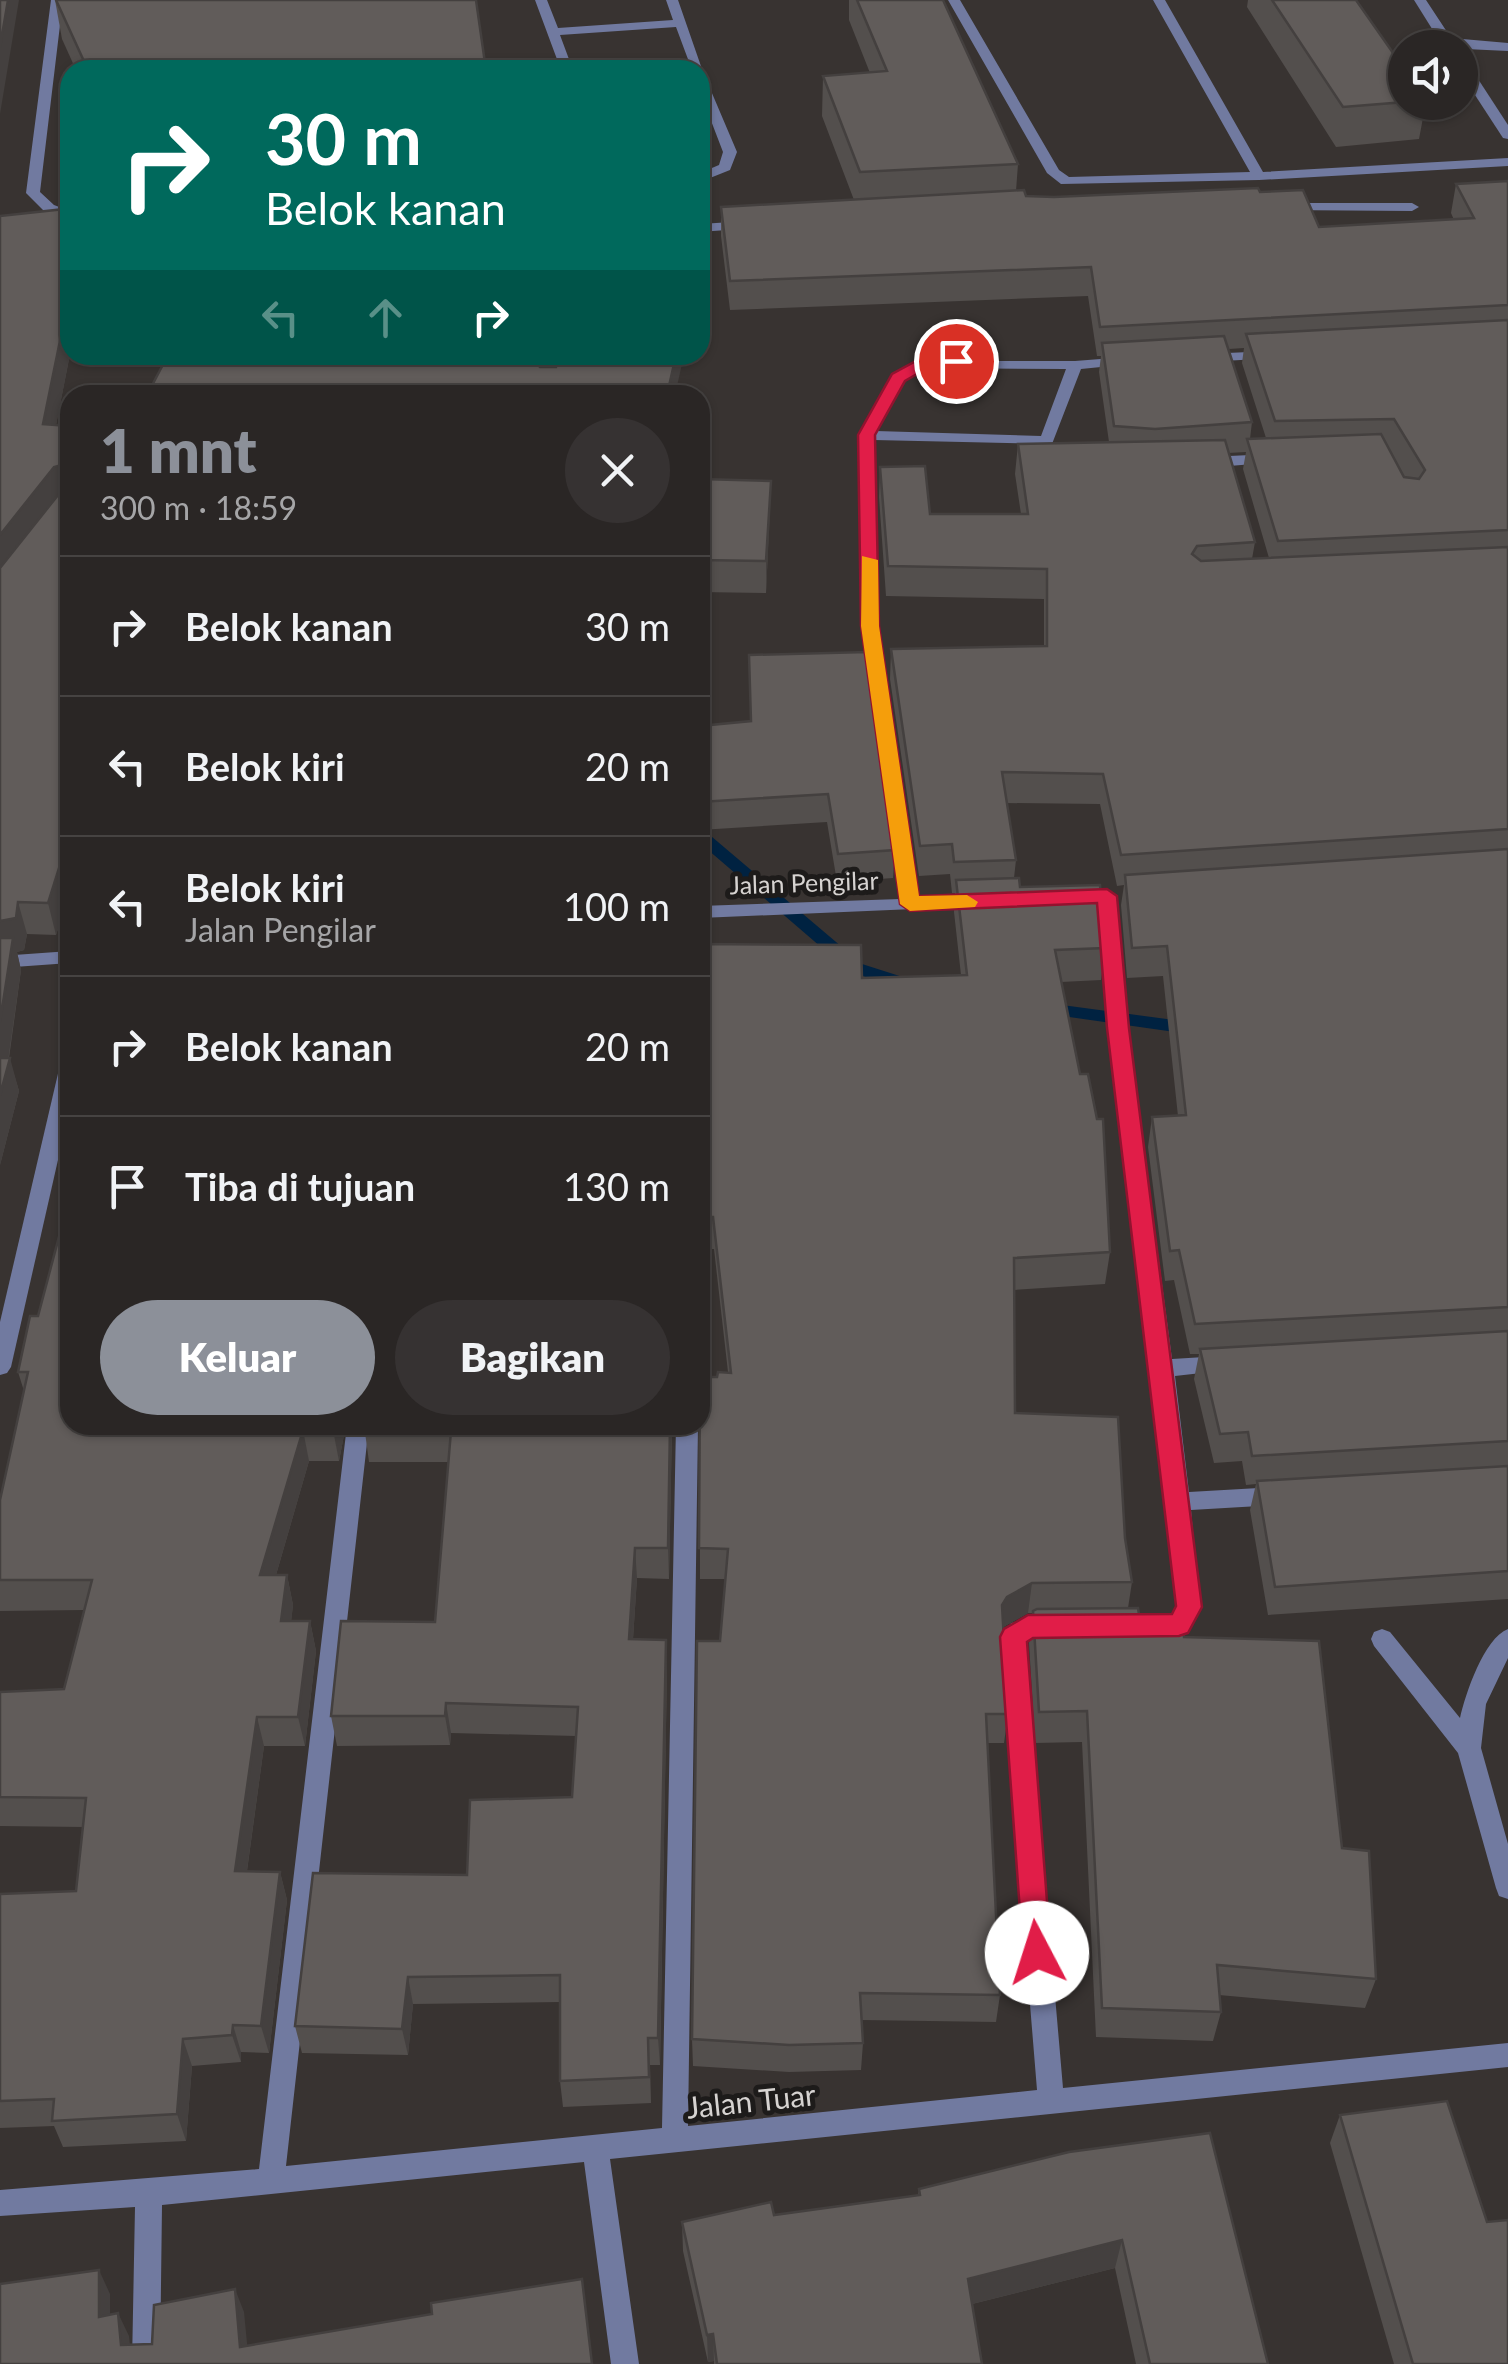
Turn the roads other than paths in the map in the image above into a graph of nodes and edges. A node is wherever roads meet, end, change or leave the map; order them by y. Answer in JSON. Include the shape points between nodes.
{"nodes":[{"id":1,"x":58,"y":0,"type":"edge"},
{"id":2,"x":541,"y":0,"type":"edge"},
{"id":3,"x":672,"y":0,"type":"edge"},
{"id":4,"x":954,"y":0,"type":"edge"},
{"id":5,"x":1159,"y":0,"type":"edge"},
{"id":6,"x":1420,"y":0,"type":"edge"},
{"id":7,"x":680,"y":23,"type":"junction"},
{"id":8,"x":1439,"y":30,"type":"edge"},
{"id":9,"x":555,"y":32,"type":"junction"},
{"id":10,"x":1478,"y":46,"type":"edge"},
{"id":11,"x":1508,"y":47,"type":"edge"},
{"id":12,"x":565,"y":60,"type":"edge"},
{"id":13,"x":694,"y":60,"type":"edge"},
{"id":14,"x":1478,"y":89,"type":"edge"},
{"id":15,"x":710,"y":100,"type":"edge"},
{"id":16,"x":1508,"y":134,"type":"edge"},
{"id":17,"x":1508,"y":162,"type":"edge"},
{"id":18,"x":710,"y":174,"type":"edge"},
{"id":19,"x":1259,"y":176,"type":"junction"},
{"id":20,"x":1276,"y":206,"type":"edge"},
{"id":21,"x":1412,"y":207,"type":"dead end"},
{"id":22,"x":60,"y":212,"type":"edge"},
{"id":23,"x":758,"y":225,"type":"edge"},
{"id":24,"x":710,"y":227,"type":"edge"},
{"id":25,"x":1286,"y":354,"type":"edge"},
{"id":26,"x":1228,"y":357,"type":"junction"},
{"id":27,"x":1179,"y":359,"type":"edge"},
{"id":28,"x":1143,"y":360,"type":"edge"},
{"id":29,"x":557,"y":365,"type":"edge"},
{"id":30,"x":1075,"y":365,"type":"junction"},
{"id":31,"x":1234,"y":374,"type":"edge"},
{"id":32,"x":552,"y":385,"type":"edge"},
{"id":33,"x":866,"y":435,"type":"junction"},
{"id":34,"x":1256,"y":442,"type":"edge"},
{"id":35,"x":1281,"y":459,"type":"edge"},
{"id":36,"x":1262,"y":460,"type":"junction"},
{"id":37,"x":1211,"y":461,"type":"edge"},
{"id":38,"x":1229,"y":461,"type":"junction"},
{"id":39,"x":1234,"y":478,"type":"edge"},
{"id":40,"x":1080,"y":898,"type":"edge"},
{"id":41,"x":1004,"y":900,"type":"edge"},
{"id":42,"x":910,"y":904,"type":"junction"},
{"id":43,"x":710,"y":912,"type":"edge"},
{"id":44,"x":60,"y":958,"type":"edge"},
{"id":45,"x":0,"y":962,"type":"edge"},
{"id":46,"x":60,"y":1109,"type":"edge"},
{"id":47,"x":1240,"y":1363,"type":"edge"},
{"id":48,"x":0,"y":1367,"type":"edge"},
{"id":49,"x":1163,"y":1368,"type":"junction"},
{"id":50,"x":357,"y":1435,"type":"edge"},
{"id":51,"x":688,"y":1435,"type":"edge"},
{"id":52,"x":1295,"y":1495,"type":"edge"},
{"id":53,"x":1179,"y":1502,"type":"junction"},
{"id":54,"x":1088,"y":1626,"type":"edge"},
{"id":55,"x":1128,"y":1626,"type":"edge"},
{"id":56,"x":1508,"y":1639,"type":"edge"},
{"id":57,"x":1382,"y":1640,"type":"dead end"},
{"id":58,"x":1469,"y":1748,"type":"junction"},
{"id":59,"x":1508,"y":1888,"type":"edge"},
{"id":60,"x":1508,"y":2055,"type":"edge"},
{"id":61,"x":1050,"y":2102,"type":"junction"},
{"id":62,"x":675,"y":2140,"type":"junction"},
{"id":63,"x":595,"y":2146,"type":"junction"},
{"id":64,"x":271,"y":2180,"type":"junction"},
{"id":65,"x":149,"y":2193,"type":"junction"},
{"id":66,"x":0,"y":2204,"type":"edge"},
{"id":67,"x":146,"y":2364,"type":"edge"},
{"id":68,"x":625,"y":2364,"type":"edge"}],
"edges":[{"from":1,"to":22,"type":"street","via":[[33,193]]},
{"from":2,"to":9,"type":"street"},
{"from":3,"to":7,"type":"street"},
{"from":4,"to":19,"type":"street","via":[[1054,173],[1066,181]]},
{"from":5,"to":19,"type":"street"},
{"from":6,"to":8,"type":"street"},
{"from":7,"to":9,"type":"street"},
{"from":7,"to":13,"type":"street"},
{"from":9,"to":12,"type":"street"},
{"from":10,"to":11,"type":"street"},
{"from":14,"to":16,"type":"street"},
{"from":15,"to":18,"type":"street","via":[[730,152],[725,167]]},
{"from":17,"to":19,"type":"street"},
{"from":20,"to":21,"type":"street"},
{"from":23,"to":24,"type":"street"},
{"from":25,"to":26,"type":"street"},
{"from":26,"to":27,"type":"street"},
{"from":26,"to":31,"type":"street"},
{"from":28,"to":30,"type":"street"},
{"from":29,"to":32,"type":"street"},
{"from":30,"to":33,"type":"street","via":[[922,364],[898,378]]},
{"from":30,"to":33,"type":"street","via":[[1052,446]]},
{"from":33,"to":42,"type":"street","via":[[870,626]]},
{"from":34,"to":36,"type":"street"},
{"from":35,"to":36,"type":"street"},
{"from":36,"to":38,"type":"street"},
{"from":37,"to":38,"type":"street"},
{"from":38,"to":39,"type":"street"},
{"from":40,"to":49,"type":"street","via":[[1116,895],[1118,1028]]},
{"from":41,"to":42,"type":"street","name":"Jalan Pengilar"},
{"from":42,"to":43,"type":"street","name":"Jalan Pengilar"},
{"from":44,"to":45,"type":"street"},
{"from":46,"to":48,"type":"street"},
{"from":47,"to":49,"type":"street"},
{"from":49,"to":53,"type":"street"},
{"from":50,"to":64,"type":"street"},
{"from":51,"to":62,"type":"street"},
{"from":52,"to":53,"type":"street"},
{"from":53,"to":55,"type":"street","via":[[1188,1617],[1179,1625]]},
{"from":54,"to":61,"type":"street","via":[[1028,1626],[1014,1637]]},
{"from":56,"to":58,"type":"street","via":[[1471,1706]]},
{"from":57,"to":58,"type":"street"},
{"from":58,"to":59,"type":"street"},
{"from":60,"to":61,"type":"street","name":"Jalan Tuar"},
{"from":61,"to":62,"type":"street","name":"Jalan Tuar"},
{"from":62,"to":63,"type":"street","name":"Jalan Tuar"},
{"from":63,"to":64,"type":"street","name":"Jalan Tuar"},
{"from":63,"to":68,"type":"street"},
{"from":64,"to":65,"type":"street","name":"Jalan Tuar"},
{"from":65,"to":66,"type":"street","name":"Jalan Tuar"},
{"from":65,"to":67,"type":"street"}]}
